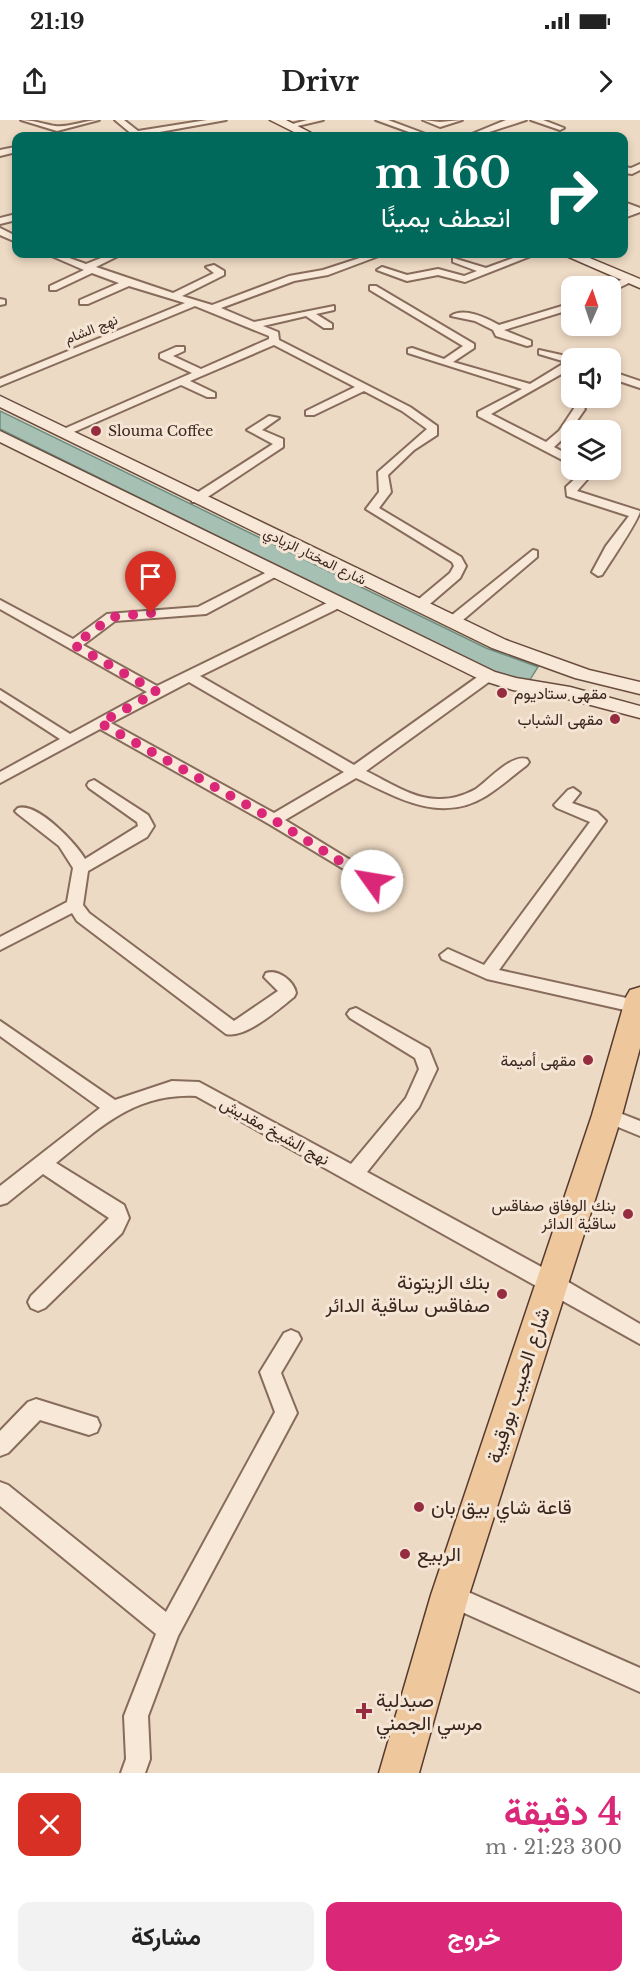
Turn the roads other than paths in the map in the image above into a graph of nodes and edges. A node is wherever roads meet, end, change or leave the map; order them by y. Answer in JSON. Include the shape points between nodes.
{"nodes":[{"id":1,"x":25,"y":120,"type":"edge"},
{"id":2,"x":95,"y":120,"type":"edge"},
{"id":3,"x":119,"y":120,"type":"edge"},
{"id":4,"x":222,"y":120,"type":"edge"},
{"id":5,"x":276,"y":120,"type":"edge"},
{"id":6,"x":319,"y":120,"type":"edge"},
{"id":7,"x":380,"y":120,"type":"edge"},
{"id":8,"x":427,"y":120,"type":"edge"},
{"id":9,"x":458,"y":120,"type":"edge"},
{"id":10,"x":522,"y":120,"type":"edge"},
{"id":11,"x":535,"y":120,"type":"edge"},
{"id":12,"x":476,"y":123,"type":"dead end"},
{"id":13,"x":289,"y":126,"type":"junction"},
{"id":14,"x":492,"y":128,"type":"junction"},
{"id":15,"x":560,"y":128,"type":"dead end"},
{"id":16,"x":135,"y":132,"type":"edge"},
{"id":17,"x":154,"y":132,"type":"edge"},
{"id":18,"x":302,"y":132,"type":"edge"},
{"id":19,"x":415,"y":132,"type":"edge"},
{"id":20,"x":482,"y":132,"type":"edge"},
{"id":21,"x":62,"y":258,"type":"edge"},
{"id":22,"x":110,"y":258,"type":"edge"},
{"id":23,"x":368,"y":258,"type":"edge"},
{"id":24,"x":520,"y":258,"type":"edge"},
{"id":25,"x":578,"y":258,"type":"edge"},
{"id":26,"x":456,"y":261,"type":"dead end"},
{"id":27,"x":421,"y":263,"type":"dead end"},
{"id":28,"x":211,"y":267,"type":"dead end"},
{"id":29,"x":90,"y":268,"type":"junction"},
{"id":30,"x":382,"y":270,"type":"dead end"},
{"id":31,"x":485,"y":271,"type":"junction"},
{"id":32,"x":438,"y":272,"type":"junction"},
{"id":33,"x":635,"y":282,"type":"edge"},
{"id":34,"x":128,"y":283,"type":"junction"},
{"id":35,"x":53,"y":288,"type":"dead end"},
{"id":36,"x":373,"y":288,"type":"dead end"},
{"id":37,"x":173,"y":297,"type":"junction"},
{"id":38,"x":84,"y":302,"type":"dead end"},
{"id":39,"x":194,"y":303,"type":"junction"},
{"id":40,"x":212,"y":308,"type":"junction"},
{"id":41,"x":330,"y":308,"type":"dead end"},
{"id":42,"x":561,"y":309,"type":"edge"},
{"id":43,"x":307,"y":314,"type":"junction"},
{"id":44,"x":456,"y":316,"type":"dead end"},
{"id":45,"x":253,"y":325,"type":"junction"},
{"id":46,"x":328,"y":326,"type":"dead end"},
{"id":47,"x":498,"y":328,"type":"junction"},
{"id":48,"x":274,"y":342,"type":"junction"},
{"id":49,"x":526,"y":343,"type":"dead end"},
{"id":50,"x":180,"y":349,"type":"dead end"},
{"id":51,"x":412,"y":351,"type":"dead end"},
{"id":52,"x":543,"y":352,"type":"dead end"},
{"id":53,"x":561,"y":358,"type":"edge"},
{"id":54,"x":445,"y":363,"type":"junction"},
{"id":55,"x":561,"y":369,"type":"edge"},
{"id":56,"x":201,"y":373,"type":"junction"},
{"id":57,"x":621,"y":378,"type":"edge"},
{"id":58,"x":181,"y":381,"type":"junction"},
{"id":59,"x":0,"y":383,"type":"edge"},
{"id":60,"x":640,"y":385,"type":"edge"},
{"id":61,"x":364,"y":387,"type":"junction"},
{"id":62,"x":531,"y":388,"type":"junction"},
{"id":63,"x":211,"y":395,"type":"dead end"},
{"id":64,"x":0,"y":401,"type":"edge"},
{"id":65,"x":579,"y":409,"type":"dead end"},
{"id":66,"x":310,"y":413,"type":"dead end"},
{"id":67,"x":273,"y":417,"type":"dead end"},
{"id":68,"x":63,"y":433,"type":"junction"},
{"id":69,"x":0,"y":436,"type":"edge"},
{"id":70,"x":546,"y":448,"type":"junction"},
{"id":71,"x":561,"y":456,"type":"edge"},
{"id":72,"x":580,"y":480,"type":"edge"},
{"id":73,"x":196,"y":499,"type":"junction"},
{"id":74,"x":639,"y":515,"type":"edge"},
{"id":75,"x":533,"y":554,"type":"dead end"},
{"id":76,"x":598,"y":572,"type":"dead end"},
{"id":77,"x":273,"y":573,"type":"junction"},
{"id":78,"x":0,"y":604,"type":"edge"},
{"id":79,"x":336,"y":604,"type":"junction"},
{"id":80,"x":419,"y":606,"type":"junction"},
{"id":81,"x":452,"y":622,"type":"junction"},
{"id":82,"x":74,"y":645,"type":"junction"},
{"id":83,"x":582,"y":674,"type":"junction"},
{"id":84,"x":488,"y":676,"type":"junction"},
{"id":85,"x":191,"y":677,"type":"junction"},
{"id":86,"x":640,"y":687,"type":"edge"},
{"id":87,"x":157,"y":692,"type":"junction"},
{"id":88,"x":570,"y":693,"type":"junction"},
{"id":89,"x":0,"y":694,"type":"edge"},
{"id":90,"x":640,"y":712,"type":"edge"},
{"id":91,"x":100,"y":723,"type":"junction"},
{"id":92,"x":69,"y":739,"type":"junction"},
{"id":93,"x":522,"y":762,"type":"dead end"},
{"id":94,"x":355,"y":772,"type":"junction"},
{"id":95,"x":0,"y":778,"type":"edge"},
{"id":96,"x":94,"y":785,"type":"dead end"},
{"id":97,"x":573,"y":793,"type":"dead end"},
{"id":98,"x":23,"y":811,"type":"dead end"},
{"id":99,"x":274,"y":820,"type":"junction"},
{"id":100,"x":81,"y":868,"type":"junction"},
{"id":101,"x":372,"y":881,"type":"dead end"},
{"id":102,"x":75,"y":904,"type":"junction"},
{"id":103,"x":0,"y":944,"type":"edge"},
{"id":104,"x":448,"y":955,"type":"dead end"},
{"id":105,"x":488,"y":973,"type":"junction"},
{"id":106,"x":272,"y":976,"type":"dead end"},
{"id":107,"x":639,"y":1002,"type":"edge"},
{"id":108,"x":356,"y":1014,"type":"dead end"},
{"id":109,"x":0,"y":1027,"type":"edge"},
{"id":110,"x":112,"y":1108,"type":"junction"},
{"id":111,"x":607,"y":1116,"type":"junction"},
{"id":112,"x":640,"y":1129,"type":"edge"},
{"id":113,"x":42,"y":1164,"type":"junction"},
{"id":114,"x":354,"y":1174,"type":"junction"},
{"id":115,"x":0,"y":1197,"type":"edge"},
{"id":116,"x":551,"y":1282,"type":"junction"},
{"id":117,"x":38,"y":1302,"type":"dead end"},
{"id":118,"x":640,"y":1335,"type":"edge"},
{"id":119,"x":291,"y":1339,"type":"dead end"},
{"id":120,"x":89,"y":1425,"type":"dead end"},
{"id":121,"x":0,"y":1446,"type":"edge"},
{"id":122,"x":0,"y":1492,"type":"edge"},
{"id":123,"x":450,"y":1595,"type":"junction"},
{"id":124,"x":169,"y":1630,"type":"junction"},
{"id":125,"x":640,"y":1680,"type":"edge"},
{"id":126,"x":133,"y":1773,"type":"edge"},
{"id":127,"x":399,"y":1773,"type":"edge"}],
"edges":[{"from":1,"to":2,"type":"street","via":[[57,129]]},
{"from":3,"to":16,"type":"street"},
{"from":4,"to":17,"type":"street"},
{"from":5,"to":13,"type":"main road"},
{"from":6,"to":13,"type":"street"},
{"from":7,"to":19,"type":"street"},
{"from":8,"to":9,"type":"street","via":[[440,125]]},
{"from":10,"to":14,"type":"street"},
{"from":11,"to":15,"type":"street"},
{"from":12,"to":14,"type":"street"},
{"from":13,"to":18,"type":"main road"},
{"from":14,"to":20,"type":"street"},
{"from":21,"to":29,"type":"street"},
{"from":22,"to":29,"type":"street"},
{"from":23,"to":40,"type":"street","via":[[292,279]]},
{"from":24,"to":31,"type":"street"},
{"from":25,"to":33,"type":"main road"},
{"from":26,"to":31,"type":"street"},
{"from":27,"to":32,"type":"street"},
{"from":28,"to":37,"type":"street","via":[[221,273]]},
{"from":29,"to":34,"type":"street"},
{"from":29,"to":35,"type":"street"},
{"from":30,"to":32,"type":"street","via":[[407,278]]},
{"from":31,"to":32,"type":"street","via":[[465,279]]},
{"from":34,"to":37,"type":"street"},
{"from":34,"to":38,"type":"street"},
{"from":36,"to":54,"type":"street","via":[[470,346]]},
{"from":37,"to":39,"type":"street"},
{"from":39,"to":40,"type":"street"},
{"from":39,"to":59,"type":"street","name":"نهج الشام"},
{"from":40,"to":45,"type":"street"},
{"from":41,"to":43,"type":"street"},
{"from":42,"to":47,"type":"street"},
{"from":43,"to":45,"type":"street"},
{"from":43,"to":46,"type":"street"},
{"from":44,"to":47,"type":"street","via":[[477,318]]},
{"from":45,"to":48,"type":"street","via":[[274,334]]},
{"from":47,"to":49,"type":"street","via":[[500,334]]},
{"from":48,"to":56,"type":"street"},
{"from":48,"to":61,"type":"street"},
{"from":50,"to":56,"type":"street","via":[[164,356]]},
{"from":51,"to":54,"type":"street"},
{"from":52,"to":53,"type":"street"},
{"from":54,"to":62,"type":"street"},
{"from":55,"to":62,"type":"street"},
{"from":56,"to":58,"type":"street"},
{"from":57,"to":60,"type":"street"},
{"from":58,"to":63,"type":"street"},
{"from":58,"to":68,"type":"street"},
{"from":61,"to":66,"type":"street"},
{"from":61,"to":80,"type":"street","via":[[434,428],[433,434],[410,448],[382,474],[385,492],[372,509],[457,560],[460,566],[456,575]]},
{"from":62,"to":70,"type":"street","via":[[482,414]]},
{"from":64,"to":68,"type":"main road","name":"شارع المختار الزيادي"},
{"from":65,"to":70,"type":"street","via":[[563,433]]},
{"from":67,"to":73,"type":"street","via":[[253,430],[279,441],[279,445]]},
{"from":68,"to":73,"type":"main road","name":"شارع المختار الزيادي"},
{"from":69,"to":77,"type":"main road"},
{"from":70,"to":71,"type":"street"},
{"from":72,"to":74,"type":"street","via":[[571,493]]},
{"from":73,"to":80,"type":"main road","name":"شارع المختار الزيادي"},
{"from":74,"to":76,"type":"street","via":[[612,546]]},
{"from":75,"to":81,"type":"street"},
{"from":77,"to":79,"type":"main road"},
{"from":77,"to":82,"type":"street","via":[[201,611],[112,617]]},
{"from":78,"to":82,"type":"street"},
{"from":79,"to":84,"type":"main road"},
{"from":79,"to":85,"type":"street"},
{"from":80,"to":81,"type":"main road","name":"شارع المختار الزيادي"},
{"from":81,"to":83,"type":"main road","name":"شارع المختار الزيادي"},
{"from":82,"to":87,"type":"street"},
{"from":83,"to":86,"type":"main road","name":"شارع المختار الزيادي"},
{"from":83,"to":88,"type":"main road"},
{"from":84,"to":88,"type":"main road"},
{"from":84,"to":94,"type":"street"},
{"from":85,"to":87,"type":"street"},
{"from":85,"to":94,"type":"street"},
{"from":87,"to":91,"type":"street"},
{"from":88,"to":90,"type":"main road"},
{"from":89,"to":92,"type":"street"},
{"from":91,"to":92,"type":"street"},
{"from":91,"to":99,"type":"street"},
{"from":92,"to":95,"type":"street"},
{"from":93,"to":94,"type":"street","via":[[480,793],[459,802],[438,804],[416,801]]},
{"from":94,"to":99,"type":"street"},
{"from":96,"to":100,"type":"street","via":[[143,819],[146,826],[142,833]]},
{"from":97,"to":105,"type":"street","via":[[562,805],[592,815],[598,821]]},
{"from":98,"to":100,"type":"street","via":[[65,842]]},
{"from":99,"to":101,"type":"street"},
{"from":100,"to":102,"type":"street"},
{"from":102,"to":103,"type":"street"},
{"from":102,"to":106,"type":"street","via":[[83,917],[230,1029],[248,1022],[288,993]]},
{"from":104,"to":105,"type":"street"},
{"from":105,"to":107,"type":"street"},
{"from":107,"to":111,"type":"main road","name":"شارع الحبيب بورقيبة"},
{"from":108,"to":114,"type":"street","via":[[423,1054],[428,1069],[413,1102]]},
{"from":109,"to":110,"type":"street"},
{"from":110,"to":113,"type":"street"},
{"from":110,"to":114,"type":"street","name":"نهج الشيخ مقديش","via":[[172,1088],[199,1089]]},
{"from":111,"to":112,"type":"street"},
{"from":111,"to":116,"type":"main road","name":"شارع الحبيب بورقيبة"},
{"from":113,"to":115,"type":"street"},
{"from":113,"to":117,"type":"street","via":[[117,1211],[119,1218],[115,1227]]},
{"from":114,"to":116,"type":"street","name":"نهج الشيخ مقديش"},
{"from":116,"to":118,"type":"street","name":"نهج الشيخ مقديش"},
{"from":116,"to":123,"type":"main road","name":"شارع الحبيب بورقيبة"},
{"from":119,"to":124,"type":"street","via":[[270,1372],[286,1413]]},
{"from":120,"to":121,"type":"street","via":[[36,1409]]},
{"from":122,"to":124,"type":"street"},
{"from":123,"to":125,"type":"street"},
{"from":123,"to":127,"type":"main road","name":"شارع الحبيب بورقيبة"},
{"from":124,"to":126,"type":"street","via":[[136,1716],[138,1759]]}]}
